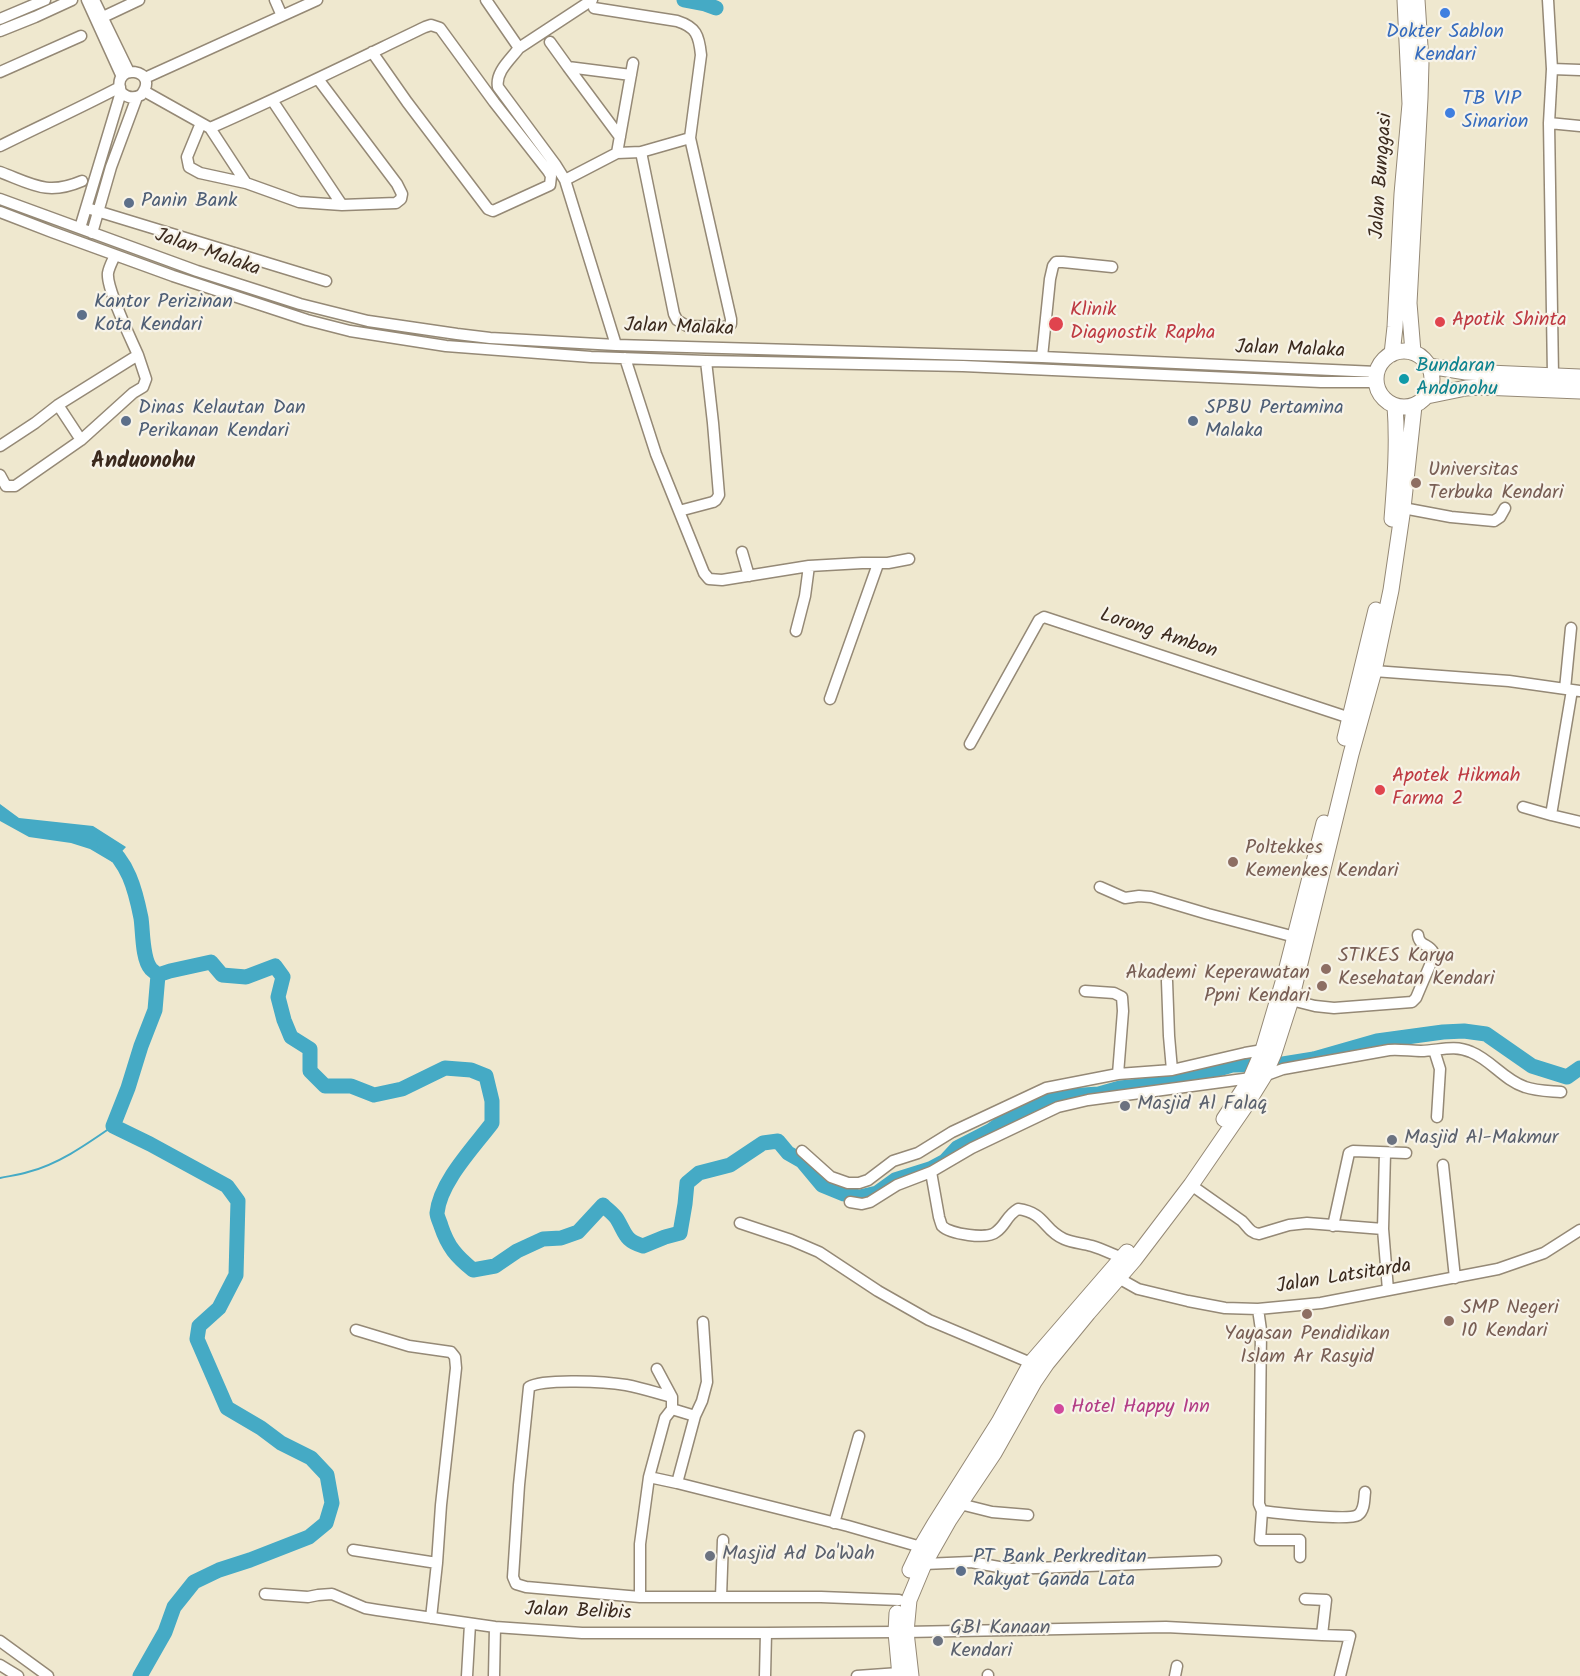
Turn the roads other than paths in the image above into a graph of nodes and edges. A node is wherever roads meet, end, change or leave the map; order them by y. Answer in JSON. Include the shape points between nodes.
{"nodes":[{"id":1,"x":45,"y":0,"type":"edge"},
{"id":2,"x":72,"y":0,"type":"edge"},
{"id":3,"x":139,"y":0,"type":"edge"},
{"id":4,"x":275,"y":0,"type":"edge"},
{"id":5,"x":317,"y":0,"type":"edge"},
{"id":6,"x":486,"y":0,"type":"edge"},
{"id":7,"x":1548,"y":0,"type":"edge"},
{"id":8,"x":593,"y":4,"type":"edge"},
{"id":9,"x":1411,"y":6,"type":"edge"},
{"id":10,"x":94,"y":7,"type":"edge"},
{"id":11,"x":282,"y":16,"type":"junction"},
{"id":12,"x":0,"y":19,"type":"edge"},
{"id":13,"x":0,"y":32,"type":"edge"},
{"id":14,"x":81,"y":36,"type":"dead end"},
{"id":15,"x":550,"y":42,"type":"dead end"},
{"id":16,"x":519,"y":48,"type":"junction"},
{"id":17,"x":372,"y":52,"type":"junction"},
{"id":18,"x":633,"y":63,"type":"dead end"},
{"id":19,"x":568,"y":67,"type":"junction"},
{"id":20,"x":1552,"y":69,"type":"junction"},
{"id":21,"x":1580,"y":70,"type":"edge"},
{"id":22,"x":0,"y":72,"type":"edge"},
{"id":23,"x":631,"y":75,"type":"junction"},
{"id":24,"x":145,"y":78,"type":"junction"},
{"id":25,"x":318,"y":79,"type":"junction"},
{"id":26,"x":123,"y":82,"type":"junction"},
{"id":27,"x":141,"y":94,"type":"junction"},
{"id":28,"x":272,"y":100,"type":"junction"},
{"id":29,"x":1549,"y":123,"type":"junction"},
{"id":30,"x":205,"y":125,"type":"junction"},
{"id":31,"x":1580,"y":126,"type":"edge"},
{"id":32,"x":109,"y":132,"type":"junction"},
{"id":33,"x":122,"y":136,"type":"junction"},
{"id":34,"x":620,"y":137,"type":"junction"},
{"id":35,"x":690,"y":138,"type":"junction"},
{"id":36,"x":0,"y":146,"type":"edge"},
{"id":37,"x":641,"y":152,"type":"junction"},
{"id":38,"x":617,"y":153,"type":"junction"},
{"id":39,"x":0,"y":172,"type":"edge"},
{"id":40,"x":565,"y":180,"type":"junction"},
{"id":41,"x":82,"y":181,"type":"dead end"},
{"id":42,"x":246,"y":183,"type":"junction"},
{"id":43,"x":0,"y":199,"type":"edge"},
{"id":44,"x":342,"y":205,"type":"junction"},
{"id":45,"x":0,"y":212,"type":"edge"},
{"id":46,"x":89,"y":219,"type":"junction"},
{"id":47,"x":115,"y":255,"type":"junction"},
{"id":48,"x":1112,"y":267,"type":"dead end"},
{"id":49,"x":326,"y":281,"type":"dead end"},
{"id":50,"x":615,"y":342,"type":"junction"},
{"id":51,"x":757,"y":350,"type":"junction"},
{"id":52,"x":1413,"y":352,"type":"junction"},
{"id":53,"x":1392,"y":354,"type":"junction"},
{"id":54,"x":138,"y":355,"type":"junction"},
{"id":55,"x":1042,"y":357,"type":"junction"},
{"id":56,"x":626,"y":358,"type":"junction"},
{"id":57,"x":706,"y":361,"type":"junction"},
{"id":58,"x":756,"y":362,"type":"junction"},
{"id":59,"x":1429,"y":366,"type":"junction"},
{"id":60,"x":1553,"y":376,"type":"junction"},
{"id":61,"x":1377,"y":377,"type":"junction"},
{"id":62,"x":1580,"y":377,"type":"edge"},
{"id":63,"x":1580,"y":391,"type":"edge"},
{"id":64,"x":1427,"y":396,"type":"junction"},
{"id":65,"x":58,"y":405,"type":"junction"},
{"id":66,"x":1395,"y":406,"type":"junction"},
{"id":67,"x":1414,"y":406,"type":"junction"},
{"id":68,"x":81,"y":440,"type":"junction"},
{"id":69,"x":0,"y":446,"type":"edge"},
{"id":70,"x":0,"y":475,"type":"edge"},
{"id":71,"x":1403,"y":508,"type":"junction"},
{"id":72,"x":1505,"y":508,"type":"dead end"},
{"id":73,"x":679,"y":511,"type":"junction"},
{"id":74,"x":742,"y":552,"type":"dead end"},
{"id":75,"x":909,"y":559,"type":"dead end"},
{"id":76,"x":878,"y":564,"type":"junction"},
{"id":77,"x":809,"y":566,"type":"junction"},
{"id":78,"x":749,"y":576,"type":"junction"},
{"id":79,"x":1385,"y":589,"type":"junction"},
{"id":80,"x":1570,"y":628,"type":"dead end"},
{"id":81,"x":796,"y":631,"type":"dead end"},
{"id":82,"x":1374,"y":671,"type":"junction"},
{"id":83,"x":1572,"y":690,"type":"edge"},
{"id":84,"x":830,"y":699,"type":"dead end"},
{"id":85,"x":1350,"y":717,"type":"junction"},
{"id":86,"x":970,"y":744,"type":"dead end"},
{"id":87,"x":1523,"y":807,"type":"dead end"},
{"id":88,"x":1551,"y":815,"type":"junction"},
{"id":89,"x":1580,"y":822,"type":"edge"},
{"id":90,"x":1316,"y":874,"type":"junction"},
{"id":91,"x":1100,"y":887,"type":"dead end"},
{"id":92,"x":1418,"y":935,"type":"dead end"},
{"id":93,"x":1295,"y":937,"type":"junction"},
{"id":94,"x":1167,"y":981,"type":"dead end"},
{"id":95,"x":1085,"y":991,"type":"dead end"},
{"id":96,"x":1291,"y":1000,"type":"junction"},
{"id":97,"x":1434,"y":1050,"type":"junction"},
{"id":98,"x":1268,"y":1052,"type":"junction"},
{"id":99,"x":1172,"y":1070,"type":"junction"},
{"id":100,"x":1118,"y":1074,"type":"junction"},
{"id":101,"x":1259,"y":1074,"type":"junction"},
{"id":102,"x":1561,"y":1092,"type":"dead end"},
{"id":103,"x":1241,"y":1102,"type":"junction"},
{"id":104,"x":1437,"y":1117,"type":"dead end"},
{"id":105,"x":802,"y":1151,"type":"dead end"},
{"id":106,"x":1385,"y":1153,"type":"junction"},
{"id":107,"x":1406,"y":1154,"type":"dead end"},
{"id":108,"x":1443,"y":1165,"type":"dead end"},
{"id":109,"x":931,"y":1172,"type":"junction"},
{"id":110,"x":1191,"y":1185,"type":"junction"},
{"id":111,"x":850,"y":1202,"type":"dead end"},
{"id":112,"x":740,"y":1223,"type":"dead end"},
{"id":113,"x":1333,"y":1226,"type":"junction"},
{"id":114,"x":1383,"y":1229,"type":"junction"},
{"id":115,"x":1580,"y":1230,"type":"edge"},
{"id":116,"x":1122,"y":1258,"type":"junction"},
{"id":117,"x":1114,"y":1276,"type":"junction"},
{"id":118,"x":1455,"y":1278,"type":"junction"},
{"id":119,"x":1388,"y":1290,"type":"junction"},
{"id":120,"x":1258,"y":1309,"type":"junction"},
{"id":121,"x":703,"y":1322,"type":"dead end"},
{"id":122,"x":356,"y":1330,"type":"dead end"},
{"id":123,"x":1031,"y":1363,"type":"junction"},
{"id":124,"x":657,"y":1369,"type":"dead end"},
{"id":125,"x":672,"y":1397,"type":"junction"},
{"id":126,"x":672,"y":1409,"type":"junction"},
{"id":127,"x":696,"y":1416,"type":"junction"},
{"id":128,"x":859,"y":1436,"type":"dead end"},
{"id":129,"x":649,"y":1477,"type":"junction"},
{"id":130,"x":677,"y":1483,"type":"junction"},
{"id":131,"x":1365,"y":1492,"type":"dead end"},
{"id":132,"x":960,"y":1504,"type":"junction"},
{"id":133,"x":1262,"y":1511,"type":"junction"},
{"id":134,"x":1028,"y":1515,"type":"dead end"},
{"id":135,"x":834,"y":1522,"type":"junction"},
{"id":136,"x":723,"y":1540,"type":"dead end"},
{"id":137,"x":921,"y":1547,"type":"junction"},
{"id":138,"x":353,"y":1550,"type":"dead end"},
{"id":139,"x":1300,"y":1557,"type":"dead end"},
{"id":140,"x":1216,"y":1561,"type":"dead end"},
{"id":141,"x":437,"y":1563,"type":"junction"},
{"id":142,"x":924,"y":1563,"type":"junction"},
{"id":143,"x":265,"y":1594,"type":"dead end"},
{"id":144,"x":640,"y":1597,"type":"junction"},
{"id":145,"x":721,"y":1597,"type":"junction"},
{"id":146,"x":1305,"y":1599,"type":"dead end"},
{"id":147,"x":899,"y":1600,"type":"junction"},
{"id":148,"x":431,"y":1618,"type":"junction"},
{"id":149,"x":470,"y":1624,"type":"junction"},
{"id":150,"x":495,"y":1627,"type":"junction"},
{"id":151,"x":901,"y":1632,"type":"junction"},
{"id":152,"x":766,"y":1634,"type":"junction"},
{"id":153,"x":1322,"y":1635,"type":"junction"},
{"id":154,"x":0,"y":1641,"type":"edge"},
{"id":155,"x":0,"y":1665,"type":"edge"},
{"id":156,"x":903,"y":1675,"type":"edge"},
{"id":157,"x":18,"y":1676,"type":"edge"},
{"id":158,"x":48,"y":1676,"type":"edge"},
{"id":159,"x":467,"y":1676,"type":"edge"},
{"id":160,"x":494,"y":1676,"type":"edge"},
{"id":161,"x":765,"y":1676,"type":"edge"},
{"id":162,"x":857,"y":1676,"type":"edge"},
{"id":163,"x":1340,"y":1676,"type":"edge"}],
"edges":[{"from":1,"to":12,"type":"street"},
{"from":2,"to":13,"type":"street"},
{"from":3,"to":10,"type":"street"},
{"from":4,"to":11,"type":"street"},
{"from":5,"to":11,"type":"street"},
{"from":6,"to":16,"type":"street"},
{"from":7,"to":20,"type":"street"},
{"from":8,"to":16,"type":"street"},
{"from":8,"to":35,"type":"street","via":[[677,21],[694,29],[701,55]]},
{"from":9,"to":52,"type":"highway","name":"Jalan Bunggasi","via":[[1420,62],[1409,303]]},
{"from":9,"to":53,"type":"highway","name":"Jalan Bunggasi","via":[[1410,105]]},
{"from":10,"to":26,"type":"street"},
{"from":11,"to":24,"type":"street"},
{"from":14,"to":22,"type":"street"},
{"from":15,"to":19,"type":"street"},
{"from":16,"to":40,"type":"street","via":[[501,72],[498,87]]},
{"from":17,"to":17,"type":"street","via":[[425,27],[440,28],[548,171],[550,185],[492,211],[488,209]]},
{"from":17,"to":25,"type":"street"},
{"from":18,"to":23,"type":"street"},
{"from":19,"to":23,"type":"street"},
{"from":19,"to":34,"type":"street"},
{"from":20,"to":21,"type":"street"},
{"from":20,"to":29,"type":"street"},
{"from":23,"to":34,"type":"street"},
{"from":24,"to":26,"type":"street","via":[[138,72]]},
{"from":24,"to":27,"type":"street"},
{"from":25,"to":28,"type":"street"},
{"from":25,"to":44,"type":"street","via":[[402,194],[396,203]]},
{"from":26,"to":27,"type":"street","via":[[129,97]]},
{"from":26,"to":32,"type":"street"},
{"from":26,"to":36,"type":"street","via":[[88,104]]},
{"from":27,"to":30,"type":"street"},
{"from":27,"to":33,"type":"street"},
{"from":28,"to":30,"type":"street"},
{"from":28,"to":44,"type":"street"},
{"from":29,"to":31,"type":"street"},
{"from":29,"to":60,"type":"street"},
{"from":30,"to":42,"type":"street"},
{"from":30,"to":42,"type":"street","via":[[187,157],[189,167]]},
{"from":32,"to":33,"type":"street"},
{"from":32,"to":46,"type":"street"},
{"from":33,"to":46,"type":"street"},
{"from":34,"to":38,"type":"street"},
{"from":35,"to":37,"type":"street"},
{"from":35,"to":37,"type":"street","via":[[731,319],[727,327],[687,326],[674,314]]},
{"from":37,"to":38,"type":"street"},
{"from":38,"to":40,"type":"street"},
{"from":39,"to":41,"type":"street","via":[[38,187],[70,186]]},
{"from":40,"to":50,"type":"street"},
{"from":42,"to":44,"type":"street","via":[[299,202]]},
{"from":43,"to":46,"type":"street","name":"Jalan Malaka"},
{"from":45,"to":47,"type":"street","name":"Jalan Malaka"},
{"from":46,"to":49,"type":"street"},
{"from":46,"to":50,"type":"street","name":"Jalan Malaka","via":[[256,291],[320,310],[368,321],[490,338]]},
{"from":47,"to":54,"type":"street","via":[[108,281]]},
{"from":47,"to":56,"type":"street","name":"Jalan Malaka","via":[[350,331],[446,346]]},
{"from":48,"to":55,"type":"street","via":[[1056,262],[1050,279]]},
{"from":50,"to":51,"type":"street","name":"Jalan Malaka"},
{"from":51,"to":55,"type":"street","name":"Jalan Malaka"},
{"from":51,"to":58,"type":"street"},
{"from":52,"to":53,"type":"highway"},
{"from":52,"to":59,"type":"highway"},
{"from":53,"to":61,"type":"highway","via":[[1382,361]]},
{"from":54,"to":65,"type":"street"},
{"from":54,"to":68,"type":"street","via":[[146,379],[143,387]]},
{"from":55,"to":61,"type":"street","name":"Jalan Malaka"},
{"from":56,"to":57,"type":"street","name":"Jalan Malaka"},
{"from":56,"to":73,"type":"street","via":[[656,454]]},
{"from":57,"to":58,"type":"street","name":"Jalan Malaka"},
{"from":57,"to":73,"type":"street","via":[[719,495],[712,502]]},
{"from":58,"to":61,"type":"street","name":"Jalan Malaka","via":[[928,365],[1321,382]]},
{"from":59,"to":60,"type":"highway","via":[[1466,372]]},
{"from":59,"to":64,"type":"highway","via":[[1432,376]]},
{"from":60,"to":62,"type":"highway"},
{"from":61,"to":66,"type":"highway","via":[[1382,397]]},
{"from":63,"to":64,"type":"highway","via":[[1480,387]]},
{"from":64,"to":67,"type":"highway"},
{"from":65,"to":68,"type":"street"},
{"from":65,"to":69,"type":"street"},
{"from":66,"to":67,"type":"highway"},
{"from":66,"to":79,"type":"highway","via":[[1397,461]]},
{"from":67,"to":71,"type":"highway"},
{"from":68,"to":70,"type":"street","via":[[15,486],[6,486]]},
{"from":71,"to":72,"type":"street","via":[[1494,522]]},
{"from":71,"to":79,"type":"highway"},
{"from":73,"to":78,"type":"street","via":[[706,577],[717,581]]},
{"from":74,"to":78,"type":"street"},
{"from":75,"to":76,"type":"street"},
{"from":76,"to":77,"type":"street"},
{"from":76,"to":84,"type":"street"},
{"from":77,"to":78,"type":"street"},
{"from":77,"to":81,"type":"street"},
{"from":79,"to":82,"type":"highway"},
{"from":79,"to":85,"type":"highway"},
{"from":80,"to":83,"type":"street"},
{"from":82,"to":83,"type":"street"},
{"from":82,"to":90,"type":"highway"},
{"from":83,"to":88,"type":"street"},
{"from":85,"to":86,"type":"street","name":"Lorong Ambon","via":[[1044,617]]},
{"from":85,"to":90,"type":"highway"},
{"from":87,"to":88,"type":"street"},
{"from":88,"to":89,"type":"street"},
{"from":90,"to":93,"type":"highway"},
{"from":90,"to":96,"type":"highway"},
{"from":91,"to":93,"type":"street","via":[[1125,898],[1151,897]]},
{"from":92,"to":96,"type":"street","via":[[1421,944],[1433,952],[1412,1002],[1325,1008]]},
{"from":93,"to":98,"type":"highway"},
{"from":94,"to":99,"type":"street"},
{"from":95,"to":100,"type":"street","via":[[1122,997]]},
{"from":96,"to":98,"type":"highway"},
{"from":97,"to":101,"type":"street","via":[[1389,1050]]},
{"from":97,"to":102,"type":"street","via":[[1470,1051],[1524,1087]]},
{"from":97,"to":104,"type":"street","via":[[1440,1069]]},
{"from":98,"to":99,"type":"street","via":[[1229,1056]]},
{"from":98,"to":101,"type":"highway"},
{"from":99,"to":100,"type":"street"},
{"from":100,"to":105,"type":"street","via":[[1046,1088],[952,1132],[918,1153],[893,1161],[859,1183],[831,1177]]},
{"from":101,"to":103,"type":"highway"},
{"from":101,"to":109,"type":"street","via":[[1058,1107]]},
{"from":103,"to":110,"type":"highway"},
{"from":103,"to":116,"type":"highway"},
{"from":106,"to":107,"type":"street"},
{"from":106,"to":113,"type":"street","via":[[1349,1153]]},
{"from":106,"to":114,"type":"street"},
{"from":108,"to":118,"type":"street"},
{"from":109,"to":111,"type":"street","via":[[897,1185],[870,1202]]},
{"from":109,"to":116,"type":"street","via":[[944,1228],[984,1237],[997,1232],[1009,1214],[1018,1209],[1028,1210],[1062,1239]]},
{"from":110,"to":113,"type":"street","via":[[1255,1234],[1298,1224]]},
{"from":110,"to":117,"type":"highway"},
{"from":112,"to":123,"type":"street","via":[[819,1252],[928,1320]]},
{"from":113,"to":114,"type":"street"},
{"from":114,"to":119,"type":"street"},
{"from":115,"to":118,"type":"street","name":"Jalan Latsitarda","via":[[1544,1253]]},
{"from":116,"to":117,"type":"highway"},
{"from":117,"to":120,"type":"street","name":"Jalan Latsitarda","via":[[1138,1289],[1188,1301]]},
{"from":117,"to":123,"type":"highway"},
{"from":117,"to":132,"type":"highway","via":[[1034,1382]]},
{"from":118,"to":119,"type":"street","name":"Jalan Latsitarda"},
{"from":119,"to":120,"type":"street","name":"Jalan Latsitarda","via":[[1321,1303]]},
{"from":120,"to":133,"type":"street"},
{"from":121,"to":127,"type":"street","via":[[707,1382]]},
{"from":122,"to":141,"type":"street","via":[[410,1346],[451,1352],[455,1357]]},
{"from":123,"to":137,"type":"highway"},
{"from":124,"to":125,"type":"street"},
{"from":125,"to":126,"type":"street"},
{"from":125,"to":144,"type":"street","via":[[625,1385],[595,1383],[541,1383],[528,1390],[513,1581],[526,1587]]},
{"from":126,"to":127,"type":"street"},
{"from":126,"to":129,"type":"street","via":[[665,1418]]},
{"from":127,"to":130,"type":"street"},
{"from":128,"to":135,"type":"street"},
{"from":129,"to":130,"type":"street"},
{"from":129,"to":144,"type":"street","via":[[640,1544]]},
{"from":130,"to":135,"type":"street"},
{"from":131,"to":133,"type":"street","via":[[1361,1512],[1356,1516]]},
{"from":132,"to":134,"type":"street"},
{"from":132,"to":142,"type":"highway"},
{"from":133,"to":139,"type":"street","via":[[1260,1540],[1300,1540]]},
{"from":135,"to":137,"type":"street"},
{"from":136,"to":145,"type":"street"},
{"from":137,"to":147,"type":"highway"},
{"from":138,"to":141,"type":"street"},
{"from":140,"to":142,"type":"street","via":[[1010,1569],[971,1562]]},
{"from":141,"to":148,"type":"street"},
{"from":142,"to":151,"type":"highway"},
{"from":143,"to":148,"type":"street","name":"Jalan Belibis","via":[[332,1594],[370,1609]]},
{"from":144,"to":145,"type":"street"},
{"from":145,"to":147,"type":"street"},
{"from":146,"to":153,"type":"street","via":[[1326,1600]]},
{"from":147,"to":151,"type":"highway"},
{"from":148,"to":149,"type":"street","name":"Jalan Belibis"},
{"from":149,"to":150,"type":"street","name":"Jalan Belibis"},
{"from":149,"to":159,"type":"street"},
{"from":150,"to":152,"type":"street","name":"Jalan Belibis","via":[[603,1633]]},
{"from":150,"to":160,"type":"street"},
{"from":151,"to":152,"type":"street","name":"Jalan Belibis"},
{"from":151,"to":153,"type":"street","name":"Jalan Belibis","via":[[1166,1627]]},
{"from":151,"to":156,"type":"highway"},
{"from":152,"to":161,"type":"street"},
{"from":153,"to":163,"type":"street","name":"Jalan Belibis","via":[[1350,1636]]},
{"from":154,"to":158,"type":"street"},
{"from":155,"to":157,"type":"street"},
{"from":156,"to":162,"type":"street"}]}
